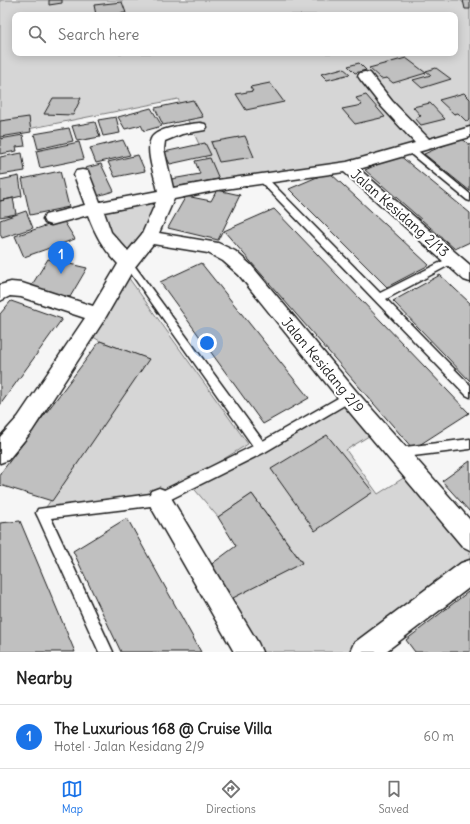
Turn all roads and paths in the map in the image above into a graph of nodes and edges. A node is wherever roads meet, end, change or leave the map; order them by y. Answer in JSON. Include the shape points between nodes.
{"nodes":[{"id":1,"x":365,"y":76,"type":"dead end"},
{"id":2,"x":200,"y":127,"type":"dead end"},
{"id":3,"x":469,"y":133,"type":"edge"},
{"id":4,"x":417,"y":147,"type":"junction"},
{"id":5,"x":347,"y":167,"type":"junction"},
{"id":6,"x":82,"y":175,"type":"dead end"},
{"id":7,"x":263,"y":179,"type":"junction"},
{"id":8,"x":167,"y":196,"type":"junction"},
{"id":9,"x":470,"y":198,"type":"edge"},
{"id":10,"x":95,"y":208,"type":"junction"},
{"id":11,"x":52,"y":219,"type":"dead end"},
{"id":12,"x":150,"y":237,"type":"junction"},
{"id":13,"x":452,"y":260,"type":"junction"},
{"id":14,"x":128,"y":263,"type":"junction"},
{"id":15,"x":469,"y":273,"type":"edge"},
{"id":16,"x":0,"y":294,"type":"edge"},
{"id":17,"x":378,"y":299,"type":"junction"},
{"id":18,"x":97,"y":315,"type":"junction"},
{"id":19,"x":470,"y":392,"type":"edge"},
{"id":20,"x":349,"y":397,"type":"junction"},
{"id":21,"x":470,"y":444,"type":"edge"},
{"id":22,"x":261,"y":448,"type":"junction"},
{"id":23,"x":0,"y":453,"type":"edge"},
{"id":24,"x":397,"y":453,"type":"junction"},
{"id":25,"x":159,"y":499,"type":"junction"},
{"id":26,"x":470,"y":538,"type":"edge"},
{"id":27,"x":470,"y":572,"type":"edge"},
{"id":28,"x":106,"y":652,"type":"edge"},
{"id":29,"x":248,"y":652,"type":"edge"},
{"id":30,"x":363,"y":652,"type":"edge"}],
"edges":[{"from":1,"to":4,"type":"street"},
{"from":2,"to":8,"type":"street","via":[[169,132],[158,139],[156,148]]},
{"from":3,"to":4,"type":"street"},
{"from":4,"to":5,"type":"street"},
{"from":4,"to":9,"type":"lane"},
{"from":5,"to":7,"type":"street"},
{"from":5,"to":13,"type":"street","name":"Jalan Kesidang 2/13"},
{"from":6,"to":10,"type":"street"},
{"from":7,"to":8,"type":"street"},
{"from":7,"to":17,"type":"lane"},
{"from":8,"to":10,"type":"street"},
{"from":8,"to":12,"type":"street"},
{"from":10,"to":11,"type":"street"},
{"from":10,"to":14,"type":"street","via":[[103,233]]},
{"from":12,"to":14,"type":"street"},
{"from":12,"to":20,"type":"street","name":"Jalan Kesidang 2/9","via":[[212,247],[229,256],[245,270]]},
{"from":13,"to":15,"type":"street","name":"Jalan Kesidang 2/13"},
{"from":13,"to":17,"type":"lane"},
{"from":14,"to":18,"type":"street"},
{"from":14,"to":22,"type":"lane"},
{"from":16,"to":18,"type":"street","via":[[12,288],[22,290]]},
{"from":17,"to":19,"type":"lane"},
{"from":18,"to":23,"type":"street","via":[[25,424]]},
{"from":20,"to":22,"type":"lane"},
{"from":20,"to":24,"type":"street","name":"Jalan Kesidang 2/9"},
{"from":21,"to":24,"type":"lane"},
{"from":22,"to":25,"type":"lane"},
{"from":24,"to":26,"type":"street","name":"Jalan Kesidang 2/9"},
{"from":25,"to":28,"type":"lane","via":[[42,513]]},
{"from":25,"to":29,"type":"street"},
{"from":27,"to":30,"type":"street"}]}
